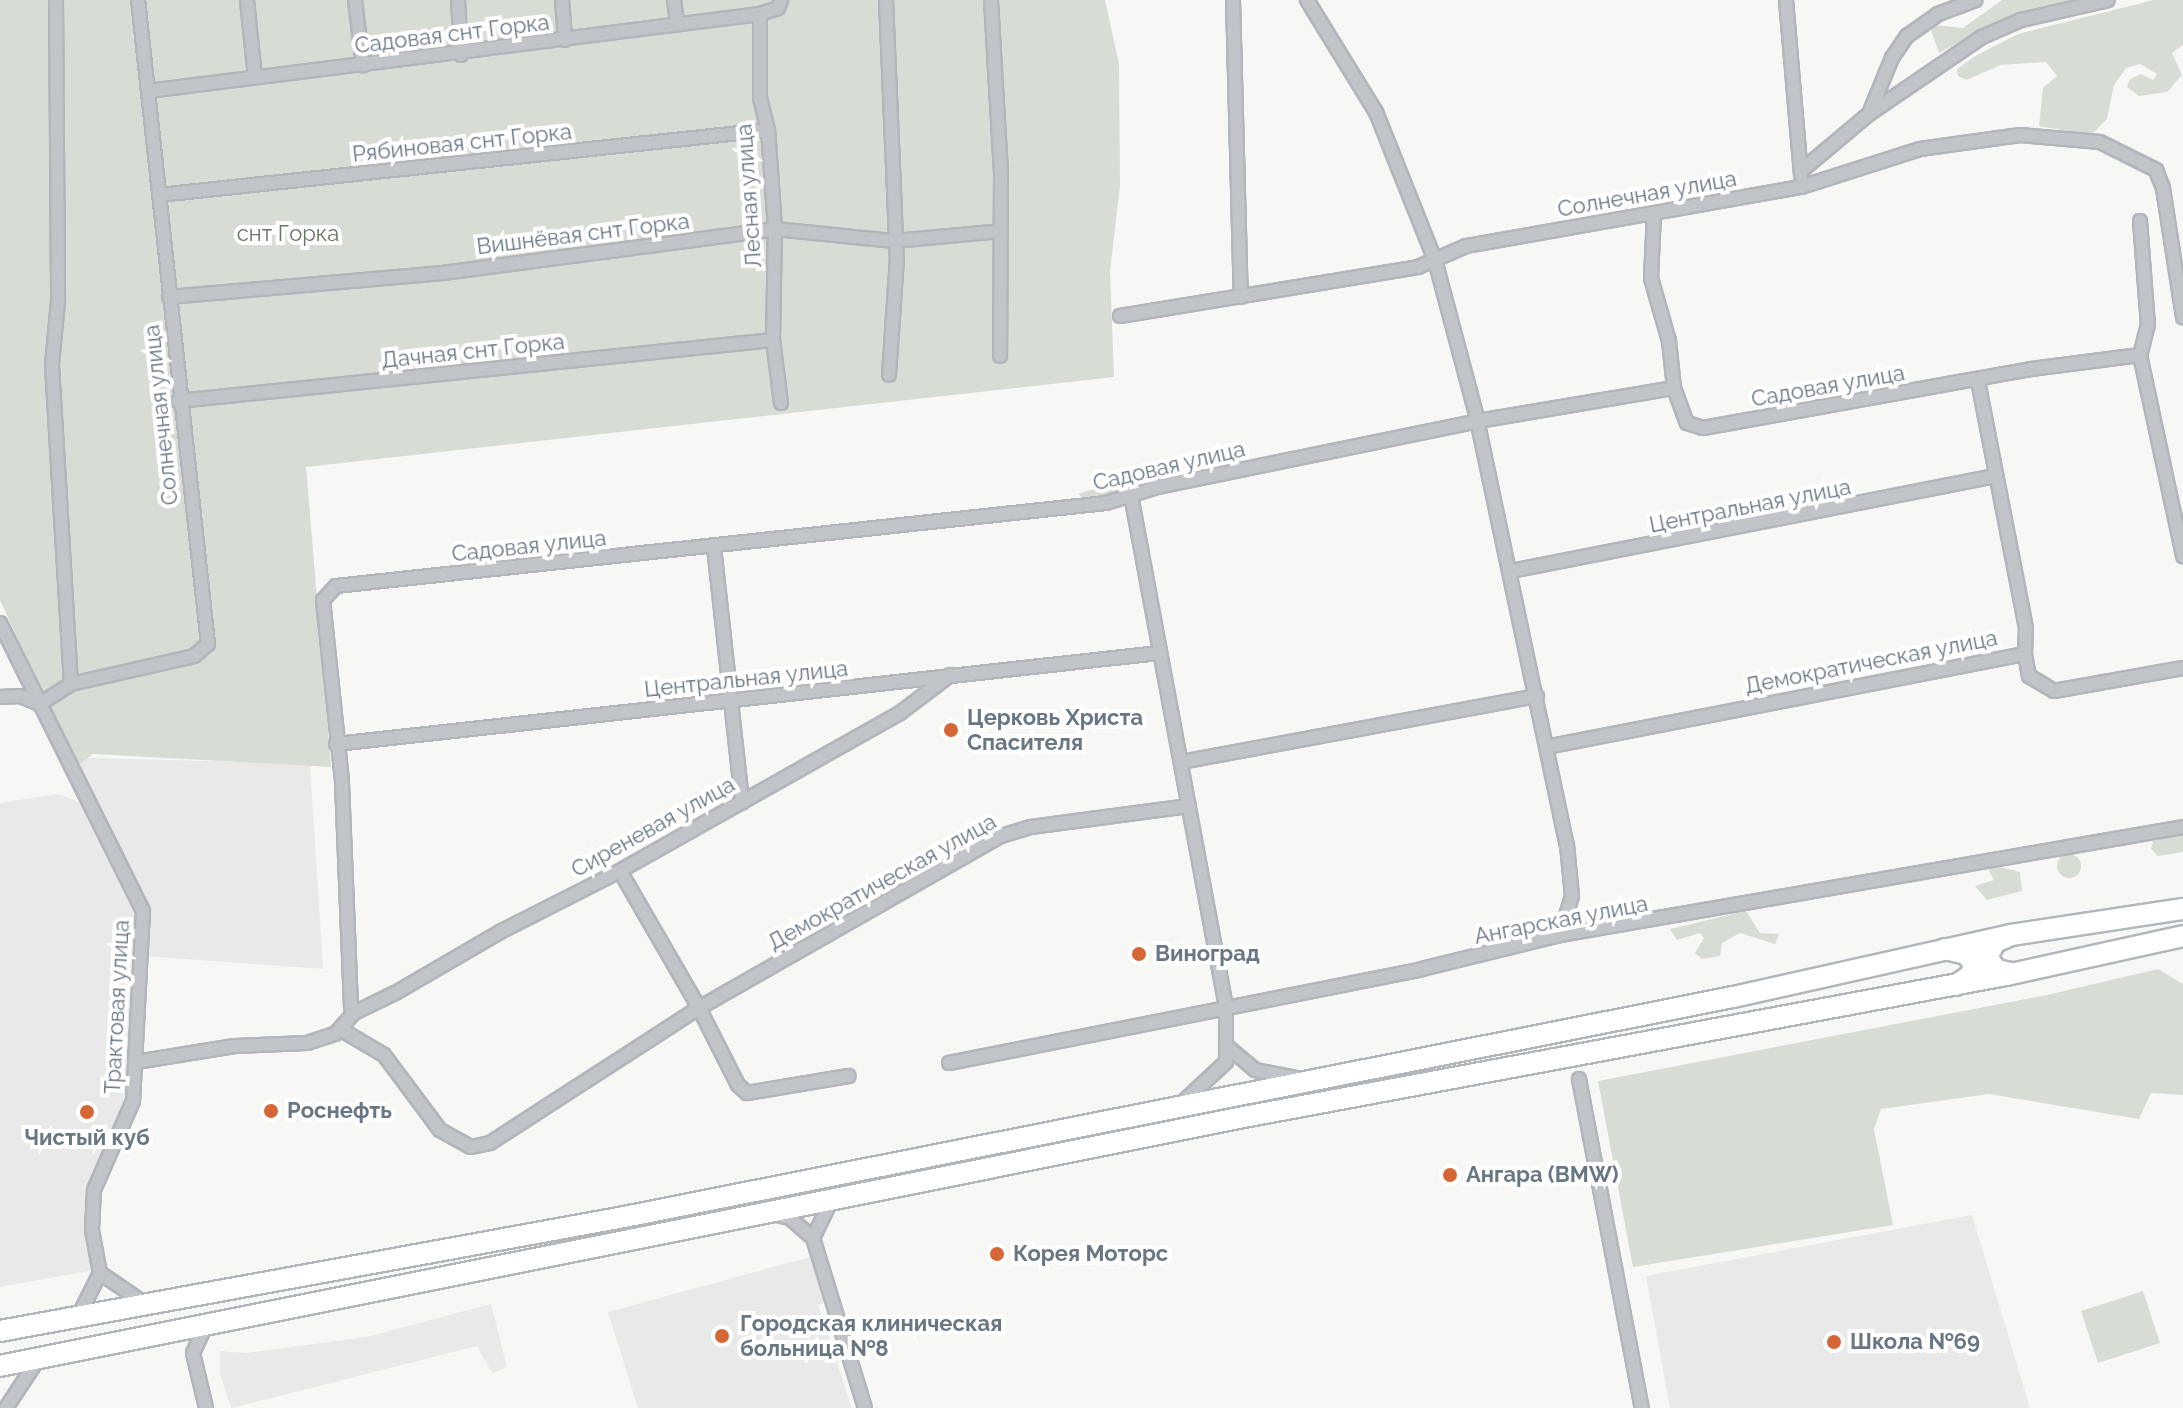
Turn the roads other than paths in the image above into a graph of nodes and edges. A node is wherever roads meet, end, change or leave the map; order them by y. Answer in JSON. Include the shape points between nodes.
{"nodes":[{"id":1,"x":56,"y":0,"type":"edge"},
{"id":2,"x":138,"y":0,"type":"edge"},
{"id":3,"x":247,"y":0,"type":"edge"},
{"id":4,"x":355,"y":0,"type":"edge"},
{"id":5,"x":458,"y":0,"type":"edge"},
{"id":6,"x":562,"y":0,"type":"edge"},
{"id":7,"x":674,"y":0,"type":"edge"},
{"id":8,"x":781,"y":0,"type":"edge"},
{"id":9,"x":886,"y":0,"type":"edge"},
{"id":10,"x":991,"y":0,"type":"edge"},
{"id":11,"x":1233,"y":0,"type":"edge"},
{"id":12,"x":1307,"y":0,"type":"edge"},
{"id":13,"x":1786,"y":0,"type":"edge"},
{"id":14,"x":1936,"y":0,"type":"edge"},
{"id":15,"x":1976,"y":0,"type":"edge"},
{"id":16,"x":2108,"y":0,"type":"edge"},
{"id":17,"x":760,"y":14,"type":"junction"},
{"id":18,"x":1938,"y":14,"type":"junction"},
{"id":19,"x":677,"y":21,"type":"junction"},
{"id":20,"x":565,"y":40,"type":"junction"},
{"id":21,"x":461,"y":55,"type":"junction"},
{"id":22,"x":363,"y":66,"type":"junction"},
{"id":23,"x":255,"y":77,"type":"junction"},
{"id":24,"x":148,"y":91,"type":"junction"},
{"id":25,"x":1869,"y":114,"type":"junction"},
{"id":26,"x":768,"y":130,"type":"junction"},
{"id":27,"x":1801,"y":171,"type":"junction"},
{"id":28,"x":1801,"y":187,"type":"junction"},
{"id":29,"x":159,"y":195,"type":"junction"},
{"id":30,"x":1654,"y":214,"type":"junction"},
{"id":31,"x":2140,"y":221,"type":"dead end"},
{"id":32,"x":775,"y":229,"type":"junction"},
{"id":33,"x":1001,"y":231,"type":"junction"},
{"id":34,"x":894,"y":241,"type":"junction"},
{"id":35,"x":1435,"y":260,"type":"junction"},
{"id":36,"x":169,"y":297,"type":"junction"},
{"id":37,"x":1241,"y":297,"type":"junction"},
{"id":38,"x":1120,"y":316,"type":"dead end"},
{"id":39,"x":2183,"y":317,"type":"edge"},
{"id":40,"x":773,"y":340,"type":"junction"},
{"id":41,"x":2140,"y":355,"type":"junction"},
{"id":42,"x":1000,"y":356,"type":"dead end"},
{"id":43,"x":889,"y":375,"type":"dead end"},
{"id":44,"x":1978,"y":380,"type":"junction"},
{"id":45,"x":1674,"y":388,"type":"junction"},
{"id":46,"x":178,"y":401,"type":"junction"},
{"id":47,"x":781,"y":403,"type":"dead end"},
{"id":48,"x":1478,"y":421,"type":"junction"},
{"id":49,"x":1996,"y":476,"type":"junction"},
{"id":50,"x":1131,"y":495,"type":"junction"},
{"id":51,"x":714,"y":547,"type":"junction"},
{"id":52,"x":2183,"y":556,"type":"edge"},
{"id":53,"x":1511,"y":571,"type":"junction"},
{"id":54,"x":0,"y":623,"type":"edge"},
{"id":55,"x":1159,"y":653,"type":"junction"},
{"id":56,"x":2025,"y":654,"type":"junction"},
{"id":57,"x":2183,"y":668,"type":"edge"},
{"id":58,"x":950,"y":675,"type":"junction"},
{"id":59,"x":71,"y":684,"type":"junction"},
{"id":60,"x":1537,"y":696,"type":"junction"},
{"id":61,"x":0,"y":697,"type":"edge"},
{"id":62,"x":727,"y":700,"type":"junction"},
{"id":63,"x":40,"y":704,"type":"junction"},
{"id":64,"x":336,"y":744,"type":"junction"},
{"id":65,"x":1546,"y":747,"type":"junction"},
{"id":66,"x":1181,"y":762,"type":"junction"},
{"id":67,"x":742,"y":802,"type":"junction"},
{"id":68,"x":1189,"y":806,"type":"junction"},
{"id":69,"x":2183,"y":827,"type":"edge"},
{"id":70,"x":620,"y":871,"type":"junction"},
{"id":71,"x":2183,"y":909,"type":"edge"},
{"id":72,"x":1560,"y":935,"type":"junction"},
{"id":73,"x":2011,"y":935,"type":"junction"},
{"id":74,"x":2183,"y":936,"type":"edge"},
{"id":75,"x":1939,"y":949,"type":"junction"},
{"id":76,"x":2017,"y":973,"type":"junction"},
{"id":77,"x":1956,"y":985,"type":"junction"},
{"id":78,"x":1226,"y":1007,"type":"junction"},
{"id":79,"x":699,"y":1008,"type":"junction"},
{"id":80,"x":354,"y":1013,"type":"junction"},
{"id":81,"x":340,"y":1029,"type":"junction"},
{"id":82,"x":1229,"y":1048,"type":"junction"},
{"id":83,"x":1605,"y":1050,"type":"junction"},
{"id":84,"x":1548,"y":1060,"type":"junction"},
{"id":85,"x":136,"y":1062,"type":"junction"},
{"id":86,"x":949,"y":1063,"type":"dead end"},
{"id":87,"x":849,"y":1076,"type":"dead end"},
{"id":88,"x":1579,"y":1079,"type":"junction"},
{"id":89,"x":1306,"y":1080,"type":"junction"},
{"id":90,"x":1178,"y":1106,"type":"junction"},
{"id":91,"x":831,"y":1201,"type":"junction"},
{"id":92,"x":774,"y":1214,"type":"junction"},
{"id":93,"x":813,"y":1238,"type":"junction"},
{"id":94,"x":100,"y":1273,"type":"junction"},
{"id":95,"x":144,"y":1303,"type":"junction"},
{"id":96,"x":78,"y":1317,"type":"junction"},
{"id":97,"x":206,"y":1325,"type":"junction"},
{"id":98,"x":0,"y":1331,"type":"edge"},
{"id":99,"x":161,"y":1334,"type":"junction"},
{"id":100,"x":193,"y":1353,"type":"junction"},
{"id":101,"x":39,"y":1358,"type":"junction"},
{"id":102,"x":0,"y":1366,"type":"edge"},
{"id":103,"x":6,"y":1408,"type":"edge"},
{"id":104,"x":206,"y":1408,"type":"edge"},
{"id":105,"x":865,"y":1408,"type":"edge"},
{"id":106,"x":1642,"y":1408,"type":"edge"}],
"edges":[{"from":1,"to":59,"type":"street","via":[[58,301],[52,365]]},
{"from":2,"to":24,"type":"street","name":"Солнечная улица"},
{"from":3,"to":23,"type":"street"},
{"from":4,"to":22,"type":"street"},
{"from":5,"to":21,"type":"street"},
{"from":6,"to":20,"type":"street"},
{"from":7,"to":19,"type":"street"},
{"from":8,"to":17,"type":"street","via":[[778,8]]},
{"from":9,"to":34,"type":"street"},
{"from":10,"to":33,"type":"street"},
{"from":11,"to":37,"type":"street"},
{"from":12,"to":35,"type":"street","via":[[1376,112]]},
{"from":13,"to":27,"type":"street"},
{"from":14,"to":18,"type":"street"},
{"from":15,"to":18,"type":"street"},
{"from":16,"to":25,"type":"street","via":[[1997,29]]},
{"from":17,"to":19,"type":"street","name":"Садовая снт Горка"},
{"from":17,"to":26,"type":"street","name":"Лесная улица","via":[[760,99]]},
{"from":18,"to":25,"type":"street","via":[[1899,44]]},
{"from":19,"to":20,"type":"street","name":"Садовая снт Горка"},
{"from":20,"to":21,"type":"street","name":"Садовая снт Горка"},
{"from":21,"to":22,"type":"street","name":"Садовая снт Горка"},
{"from":22,"to":23,"type":"street","name":"Садовая снт Горка"},
{"from":23,"to":24,"type":"street","name":"Садовая снт Горка"},
{"from":24,"to":29,"type":"street","name":"Солнечная улица"},
{"from":25,"to":27,"type":"street"},
{"from":26,"to":29,"type":"street","name":"Рябиновая снт Горка"},
{"from":26,"to":32,"type":"street","name":"Лесная улица"},
{"from":27,"to":28,"type":"street"},
{"from":28,"to":30,"type":"street","name":"Солнечная улица"},
{"from":28,"to":39,"type":"street","name":"Солнечная улица","via":[[1920,149],[2020,135],[2100,142],[2156,170]]},
{"from":29,"to":36,"type":"street","name":"Солнечная улица"},
{"from":30,"to":35,"type":"street","name":"Солнечная улица","via":[[1494,240]]},
{"from":30,"to":45,"type":"street","via":[[1651,278],[1666,325]]},
{"from":31,"to":41,"type":"street","via":[[2148,324]]},
{"from":32,"to":34,"type":"street","name":"Вишнёвая снт Горка"},
{"from":32,"to":36,"type":"street","name":"Вишнёвая снт Горка","via":[[443,273]]},
{"from":32,"to":40,"type":"street","name":"Лесная улица"},
{"from":33,"to":34,"type":"street","name":"Вишнёвая снт Горка"},
{"from":33,"to":42,"type":"street"},
{"from":34,"to":43,"type":"street"},
{"from":35,"to":37,"type":"street","name":"Солнечная улица"},
{"from":35,"to":48,"type":"street"},
{"from":36,"to":46,"type":"street","name":"Солнечная улица"},
{"from":37,"to":38,"type":"street","name":"Солнечная улица"},
{"from":40,"to":46,"type":"street","name":"Дачная снт Горка"},
{"from":40,"to":47,"type":"street","name":"Лесная улица"},
{"from":41,"to":44,"type":"street","name":"Садовая улица","via":[[2112,355]]},
{"from":41,"to":52,"type":"street"},
{"from":44,"to":45,"type":"street","name":"Садовая улица","via":[[1703,428],[1687,423]]},
{"from":44,"to":49,"type":"street","name":"Демократическая улица"},
{"from":45,"to":48,"type":"street","name":"Садовая улица"},
{"from":46,"to":59,"type":"street","name":"Солнечная улица","via":[[208,644],[194,656]]},
{"from":48,"to":50,"type":"street","name":"Садовая улица"},
{"from":48,"to":53,"type":"street"},
{"from":49,"to":53,"type":"street","name":"Центральная улица"},
{"from":49,"to":56,"type":"street","name":"Демократическая улица","via":[[2026,628]]},
{"from":50,"to":51,"type":"street","name":"Садовая улица","via":[[1093,505]]},
{"from":50,"to":55,"type":"street"},
{"from":51,"to":62,"type":"street"},
{"from":51,"to":64,"type":"street","name":"Садовая улица","via":[[334,587],[323,600]]},
{"from":53,"to":60,"type":"street"},
{"from":54,"to":63,"type":"street","name":"Трактовая улица"},
{"from":55,"to":58,"type":"street","name":"Центральная улица"},
{"from":55,"to":66,"type":"street"},
{"from":56,"to":57,"type":"street","via":[[2029,676],[2054,691]]},
{"from":56,"to":65,"type":"street","name":"Демократическая улица"},
{"from":58,"to":62,"type":"street","name":"Центральная улица"},
{"from":58,"to":67,"type":"street","name":"Сиреневая улица","via":[[900,713]]},
{"from":59,"to":63,"type":"street","name":"Солнечная улица"},
{"from":60,"to":65,"type":"street"},
{"from":60,"to":66,"type":"street"},
{"from":61,"to":63,"type":"street","via":[[20,696]]},
{"from":62,"to":64,"type":"street","name":"Центральная улица"},
{"from":62,"to":67,"type":"street"},
{"from":63,"to":85,"type":"street","name":"Трактовая улица","via":[[143,911]]},
{"from":64,"to":80,"type":"street","name":"Садовая улица","via":[[345,843],[347,994]]},
{"from":65,"to":72,"type":"street","via":[[1573,889]]},
{"from":66,"to":68,"type":"street"},
{"from":67,"to":70,"type":"street","name":"Сиреневая улица"},
{"from":68,"to":78,"type":"street"},
{"from":68,"to":79,"type":"street","name":"Демократическая улица","via":[[1043,825],[1001,836]]},
{"from":69,"to":72,"type":"street","name":"Ангарская улица"},
{"from":70,"to":79,"type":"street"},
{"from":70,"to":80,"type":"street","name":"Сиреневая улица"},
{"from":71,"to":73,"type":"main road"},
{"from":72,"to":78,"type":"street","name":"Ангарская улица"},
{"from":73,"to":75,"type":"main road"},
{"from":73,"to":76,"type":"main road","via":[[1995,942],[1987,957],[1996,970]]},
{"from":74,"to":76,"type":"main road"},
{"from":75,"to":77,"type":"main road","via":[[1959,951],[1974,964],[1971,975]]},
{"from":75,"to":89,"type":"main road","via":[[1733,997]]},
{"from":76,"to":77,"type":"main road"},
{"from":77,"to":83,"type":"main road"},
{"from":78,"to":82,"type":"street"},
{"from":78,"to":86,"type":"street","name":"Ангарская улица"},
{"from":79,"to":81,"type":"street","name":"Демократическая улица","via":[[476,1147],[448,1138],[389,1059]]},
{"from":79,"to":87,"type":"street","via":[[747,1093]]},
{"from":80,"to":81,"type":"street","name":"Сиреневая улица"},
{"from":81,"to":85,"type":"street","via":[[307,1043],[235,1046]]},
{"from":82,"to":89,"type":"street","via":[[1255,1070]]},
{"from":82,"to":90,"type":"street","via":[[1218,1073]]},
{"from":83,"to":84,"type":"main road"},
{"from":83,"to":88,"type":"street","via":[[1588,1062]]},
{"from":84,"to":88,"type":"street"},
{"from":84,"to":91,"type":"main road"},
{"from":85,"to":94,"type":"street","name":"Трактовая улица","via":[[133,1101],[94,1190],[92,1230]]},
{"from":88,"to":106,"type":"street"},
{"from":89,"to":90,"type":"main road"},
{"from":90,"to":95,"type":"main road","via":[[624,1217]]},
{"from":91,"to":92,"type":"main road"},
{"from":91,"to":93,"type":"street"},
{"from":92,"to":93,"type":"street","via":[[790,1218]]},
{"from":92,"to":97,"type":"main road"},
{"from":93,"to":105,"type":"street"},
{"from":94,"to":95,"type":"street"},
{"from":94,"to":96,"type":"street"},
{"from":95,"to":96,"type":"main road"},
{"from":96,"to":98,"type":"main road"},
{"from":97,"to":99,"type":"main road"},
{"from":97,"to":100,"type":"street"},
{"from":99,"to":100,"type":"street"},
{"from":99,"to":101,"type":"main road"},
{"from":100,"to":104,"type":"street"},
{"from":101,"to":102,"type":"main road"},
{"from":101,"to":103,"type":"street"}]}
